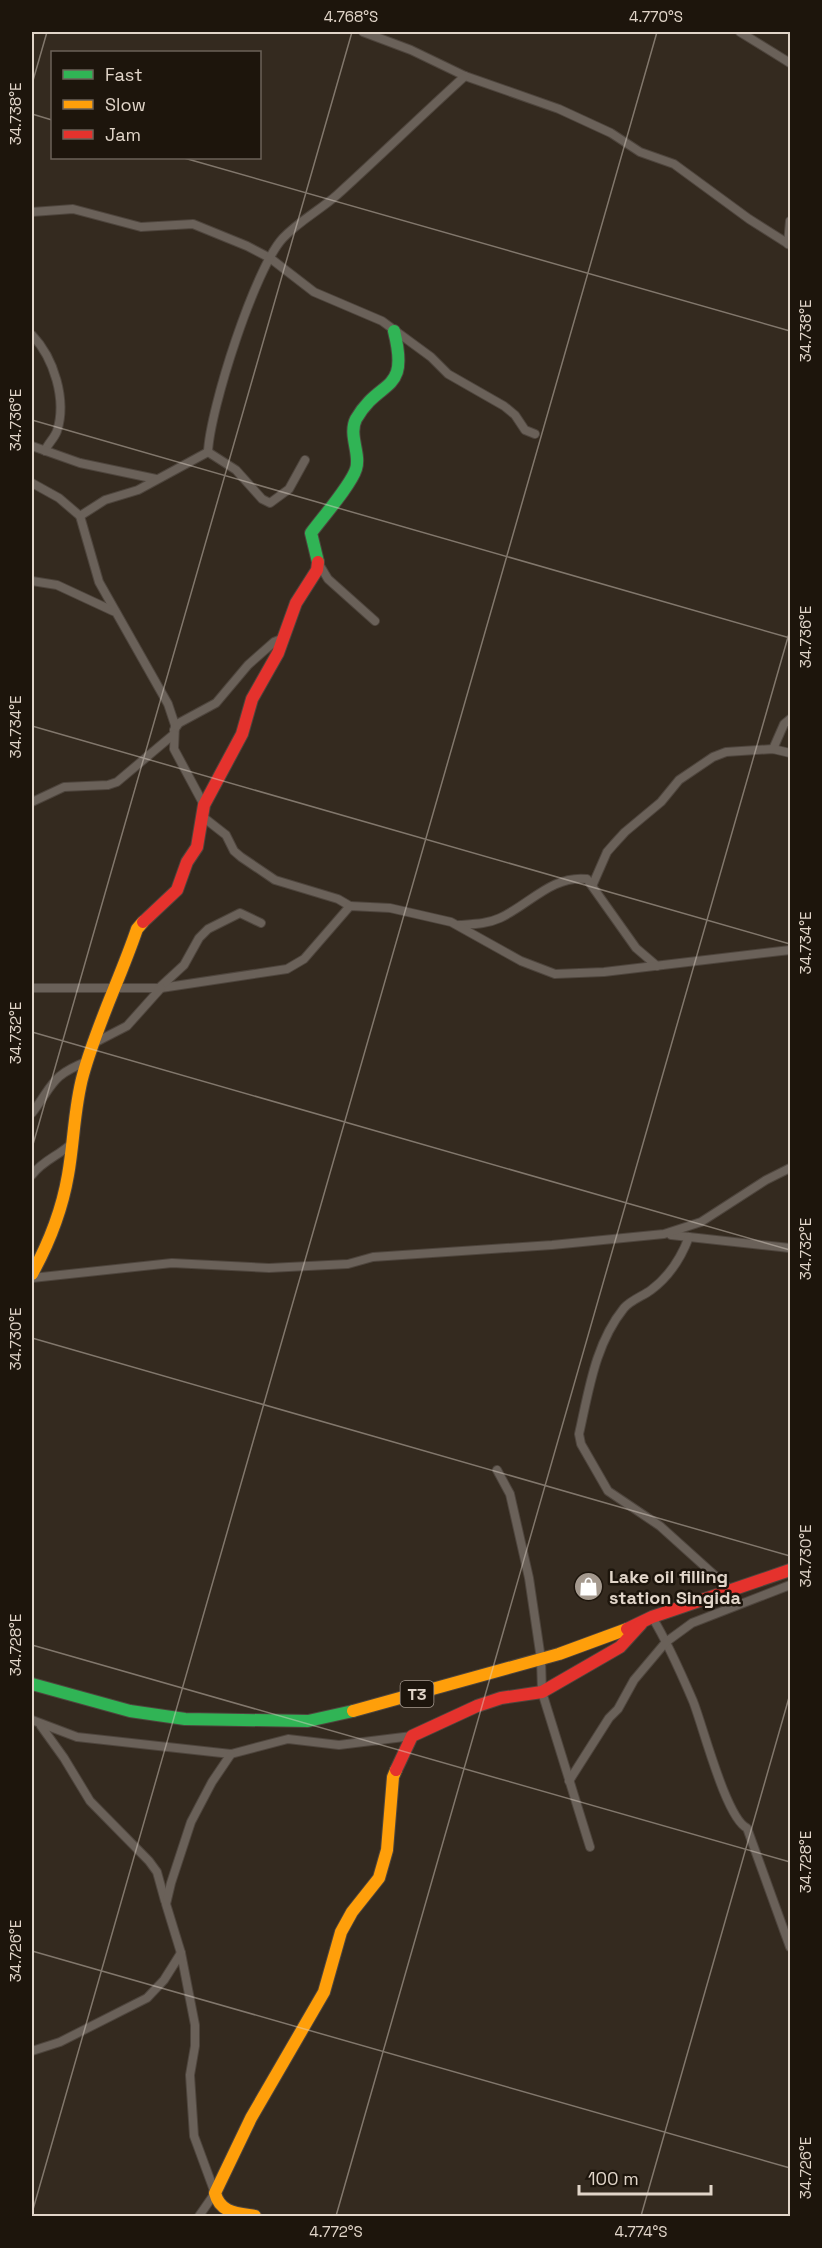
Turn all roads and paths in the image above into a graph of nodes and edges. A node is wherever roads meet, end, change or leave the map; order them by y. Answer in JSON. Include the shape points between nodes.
{"nodes":[{"id":1,"x":363,"y":32,"type":"edge"},
{"id":2,"x":740,"y":32,"type":"edge"},
{"id":3,"x":790,"y":63,"type":"edge"},
{"id":4,"x":465,"y":76,"type":"junction"},
{"id":5,"x":32,"y":212,"type":"edge"},
{"id":6,"x":790,"y":221,"type":"edge"},
{"id":7,"x":789,"y":244,"type":"edge"},
{"id":8,"x":270,"y":258,"type":"junction"},
{"id":9,"x":394,"y":332,"type":"junction"},
{"id":10,"x":32,"y":335,"type":"edge"},
{"id":11,"x":535,"y":434,"type":"dead end"},
{"id":12,"x":32,"y":446,"type":"edge"},
{"id":13,"x":45,"y":451,"type":"junction"},
{"id":14,"x":208,"y":452,"type":"junction"},
{"id":15,"x":305,"y":460,"type":"dead end"},
{"id":16,"x":156,"y":479,"type":"junction"},
{"id":17,"x":32,"y":483,"type":"edge"},
{"id":18,"x":80,"y":516,"type":"junction"},
{"id":19,"x":318,"y":564,"type":"junction"},
{"id":20,"x":32,"y":581,"type":"edge"},
{"id":21,"x":113,"y":611,"type":"junction"},
{"id":22,"x":375,"y":621,"type":"dead end"},
{"id":23,"x":284,"y":638,"type":"junction"},
{"id":24,"x":790,"y":719,"type":"edge"},
{"id":25,"x":174,"y":732,"type":"junction"},
{"id":26,"x":773,"y":749,"type":"junction"},
{"id":27,"x":790,"y":753,"type":"edge"},
{"id":28,"x":32,"y":802,"type":"edge"},
{"id":29,"x":204,"y":811,"type":"junction"},
{"id":30,"x":594,"y":884,"type":"junction"},
{"id":31,"x":350,"y":906,"type":"junction"},
{"id":32,"x":261,"y":922,"type":"dead end"},
{"id":33,"x":459,"y":926,"type":"junction"},
{"id":34,"x":790,"y":950,"type":"edge"},
{"id":35,"x":657,"y":966,"type":"junction"},
{"id":36,"x":93,"y":987,"type":"junction"},
{"id":37,"x":32,"y":988,"type":"edge"},
{"id":38,"x":160,"y":988,"type":"junction"},
{"id":39,"x":116,"y":989,"type":"junction"},
{"id":40,"x":104,"y":1010,"type":"junction"},
{"id":41,"x":94,"y":1043,"type":"junction"},
{"id":42,"x":88,"y":1060,"type":"junction"},
{"id":43,"x":32,"y":1113,"type":"edge"},
{"id":44,"x":72,"y":1143,"type":"junction"},
{"id":45,"x":790,"y":1168,"type":"edge"},
{"id":46,"x":32,"y":1174,"type":"edge"},
{"id":47,"x":664,"y":1234,"type":"junction"},
{"id":48,"x":689,"y":1238,"type":"junction"},
{"id":49,"x":790,"y":1248,"type":"edge"},
{"id":50,"x":32,"y":1276,"type":"edge"},
{"id":51,"x":497,"y":1470,"type":"dead end"},
{"id":52,"x":790,"y":1570,"type":"edge"},
{"id":53,"x":790,"y":1585,"type":"edge"},
{"id":54,"x":732,"y":1590,"type":"junction"},
{"id":55,"x":652,"y":1617,"type":"junction"},
{"id":56,"x":641,"y":1624,"type":"junction"},
{"id":57,"x":666,"y":1642,"type":"junction"},
{"id":58,"x":542,"y":1659,"type":"junction"},
{"id":59,"x":32,"y":1684,"type":"edge"},
{"id":60,"x":542,"y":1692,"type":"junction"},
{"id":61,"x":35,"y":1722,"type":"edge"},
{"id":62,"x":412,"y":1736,"type":"junction"},
{"id":63,"x":231,"y":1754,"type":"junction"},
{"id":64,"x":569,"y":1781,"type":"junction"},
{"id":65,"x":590,"y":1847,"type":"dead end"},
{"id":66,"x":166,"y":1904,"type":"junction"},
{"id":67,"x":790,"y":1947,"type":"edge"},
{"id":68,"x":181,"y":1953,"type":"junction"},
{"id":69,"x":32,"y":2050,"type":"edge"},
{"id":70,"x":215,"y":2193,"type":"junction"},
{"id":71,"x":199,"y":2217,"type":"edge"},
{"id":72,"x":255,"y":2217,"type":"edge"}],
"edges":[{"from":1,"to":4,"type":"street"},
{"from":2,"to":3,"type":"street"},
{"from":4,"to":7,"type":"street","via":[[543,102],[611,133],[640,152],[674,164]]},
{"from":4,"to":8,"type":"street","via":[[336,196],[282,239]]},
{"from":5,"to":8,"type":"street","via":[[73,209],[141,227],[193,224]]},
{"from":6,"to":7,"type":"street"},
{"from":8,"to":9,"type":"street","via":[[314,292],[374,316]]},
{"from":8,"to":14,"type":"street","via":[[217,397]]},
{"from":9,"to":11,"type":"street","via":[[448,374],[504,406],[525,430]]},
{"from":9,"to":19,"type":"main road","via":[[399,349],[394,384],[359,415],[354,424],[356,470],[311,533]]},
{"from":10,"to":13,"type":"street","via":[[47,356],[58,396],[59,424]]},
{"from":12,"to":13,"type":"street"},
{"from":13,"to":16,"type":"street","via":[[88,465]]},
{"from":14,"to":15,"type":"street","via":[[236,470],[270,503],[289,489]]},
{"from":14,"to":16,"type":"street"},
{"from":16,"to":18,"type":"street","via":[[138,490],[105,500]]},
{"from":17,"to":18,"type":"street"},
{"from":18,"to":21,"type":"street","via":[[99,582]]},
{"from":19,"to":22,"type":"street","via":[[328,579]]},
{"from":19,"to":23,"type":"main road","via":[[296,603]]},
{"from":20,"to":21,"type":"street","via":[[57,585]]},
{"from":21,"to":25,"type":"street","via":[[168,704]]},
{"from":23,"to":25,"type":"street","via":[[248,665],[216,703],[179,723]]},
{"from":23,"to":29,"type":"main road","via":[[257,687],[238,743]]},
{"from":24,"to":26,"type":"street"},
{"from":25,"to":28,"type":"street","via":[[117,782],[64,788]]},
{"from":25,"to":29,"type":"street","via":[[175,753]]},
{"from":26,"to":27,"type":"street"},
{"from":26,"to":30,"type":"street","via":[[726,752],[691,771],[607,852]]},
{"from":29,"to":31,"type":"street","via":[[226,835],[234,851],[275,880]]},
{"from":29,"to":39,"type":"main road","via":[[197,847],[177,890],[137,928]]},
{"from":30,"to":33,"type":"street","via":[[583,879],[558,882],[501,918]]},
{"from":30,"to":35,"type":"street","via":[[636,948]]},
{"from":31,"to":33,"type":"street","via":[[413,912]]},
{"from":31,"to":38,"type":"street","via":[[293,967]]},
{"from":32,"to":38,"type":"street","via":[[240,913],[208,929],[184,965]]},
{"from":33,"to":35,"type":"street","via":[[521,961],[555,974]]},
{"from":34,"to":35,"type":"street"},
{"from":36,"to":37,"type":"street"},
{"from":36,"to":39,"type":"street"},
{"from":36,"to":40,"type":"street"},
{"from":38,"to":39,"type":"street"},
{"from":38,"to":41,"type":"street","via":[[127,1026]]},
{"from":39,"to":40,"type":"main road"},
{"from":40,"to":41,"type":"main road"},
{"from":41,"to":42,"type":"main road"},
{"from":42,"to":43,"type":"street","via":[[52,1080]]},
{"from":42,"to":44,"type":"main road"},
{"from":44,"to":46,"type":"street","via":[[61,1154],[40,1164]]},
{"from":44,"to":50,"type":"main road","via":[[68,1177],[51,1238]]},
{"from":45,"to":47,"type":"street","via":[[701,1222]]},
{"from":47,"to":48,"type":"street"},
{"from":47,"to":50,"type":"street","via":[[373,1257],[348,1264],[269,1268],[172,1263]]},
{"from":48,"to":49,"type":"street"},
{"from":48,"to":54,"type":"street","via":[[670,1273],[625,1307],[609,1331],[594,1367],[579,1434],[608,1491],[660,1526]]},
{"from":51,"to":58,"type":"street","via":[[510,1494]]},
{"from":52,"to":54,"type":"main road","number":"T3"},
{"from":53,"to":57,"type":"street","via":[[692,1623]]},
{"from":54,"to":55,"type":"main road","number":"T3"},
{"from":55,"to":56,"type":"main road","number":"T3"},
{"from":55,"to":57,"type":"street"},
{"from":56,"to":58,"type":"main road","number":"T3"},
{"from":56,"to":60,"type":"main road","via":[[620,1647]]},
{"from":57,"to":64,"type":"street","via":[[634,1680]]},
{"from":57,"to":67,"type":"street","via":[[730,1805],[747,1828]]},
{"from":58,"to":59,"type":"main road","number":"T3","via":[[308,1721],[185,1719],[130,1711]]},
{"from":58,"to":60,"type":"street"},
{"from":60,"to":62,"type":"main road","via":[[477,1706]]},
{"from":60,"to":64,"type":"street"},
{"from":61,"to":63,"type":"street","via":[[77,1737]]},
{"from":61,"to":66,"type":"street","via":[[64,1758],[90,1801],[149,1861]]},
{"from":62,"to":63,"type":"street","via":[[339,1745],[288,1739]]},
{"from":62,"to":70,"type":"main road","via":[[393,1778],[387,1850],[380,1878],[351,1912],[337,1940],[324,1992],[251,2118]]},
{"from":63,"to":66,"type":"street","via":[[191,1822]]},
{"from":64,"to":65,"type":"street"},
{"from":66,"to":68,"type":"street"},
{"from":68,"to":69,"type":"street","via":[[169,1974],[147,1998],[60,2042]]},
{"from":68,"to":70,"type":"street","via":[[195,2031],[190,2075],[192,2125],[197,2151]]},
{"from":70,"to":71,"type":"street"},
{"from":70,"to":72,"type":"main road","via":[[219,2206],[226,2211]]}]}
